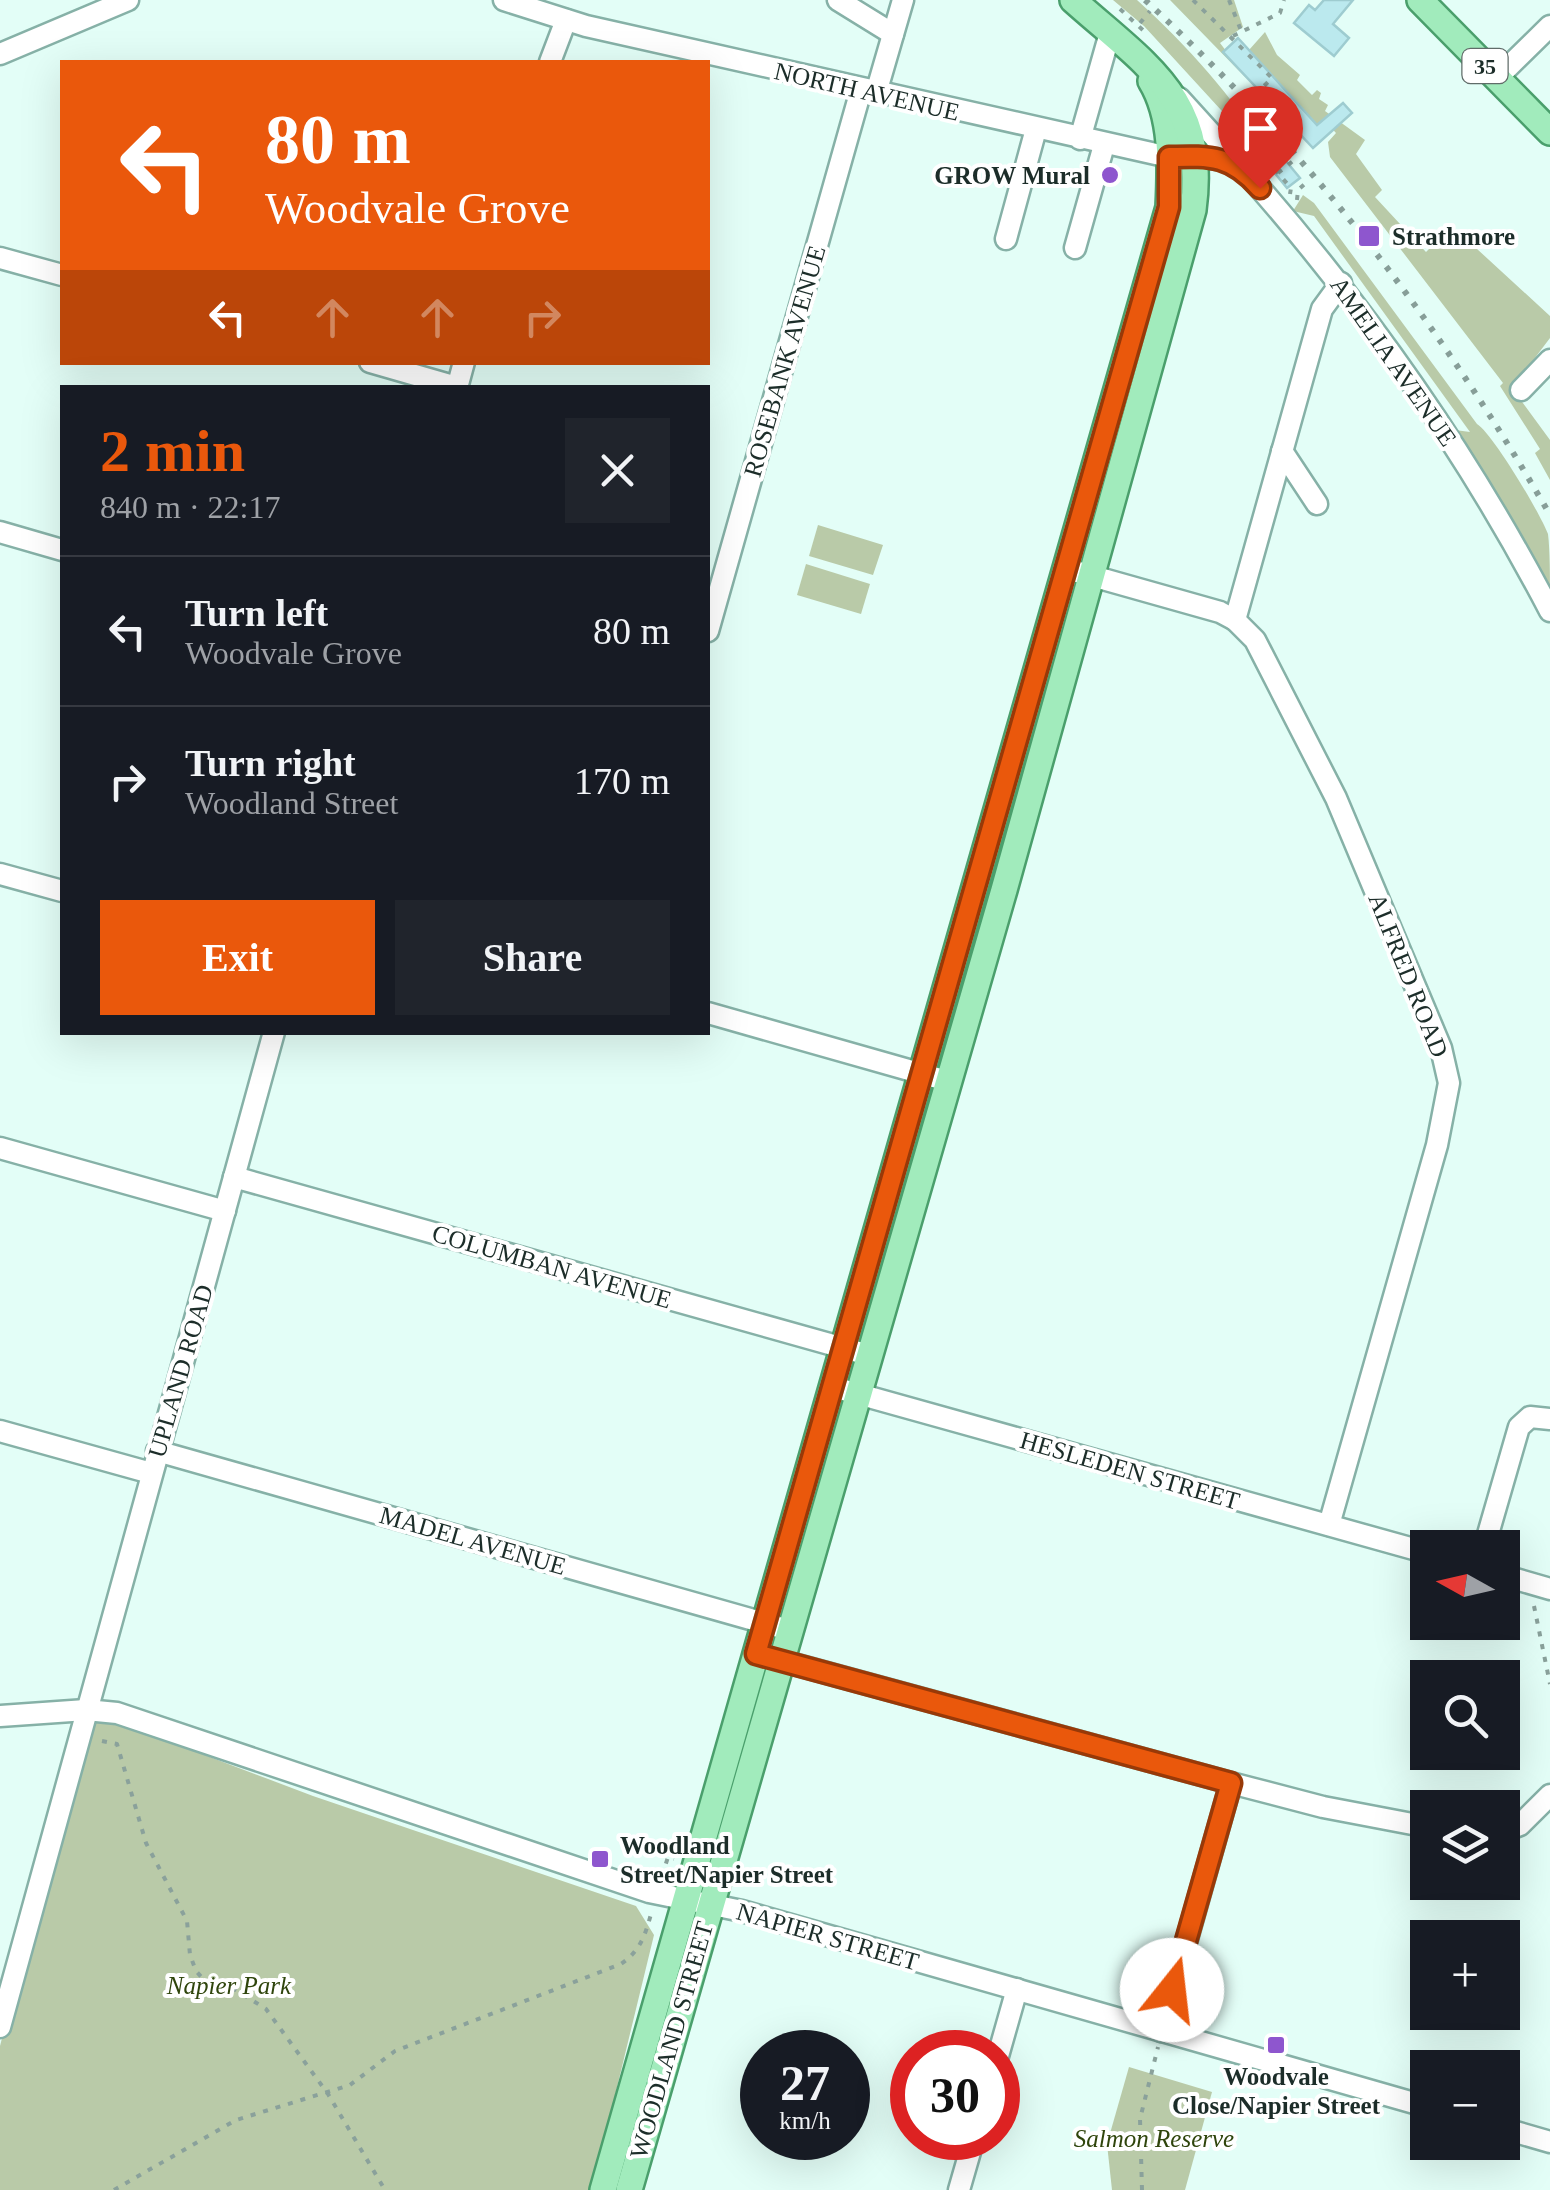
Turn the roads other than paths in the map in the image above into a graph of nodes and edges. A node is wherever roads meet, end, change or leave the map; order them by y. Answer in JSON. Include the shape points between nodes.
{"nodes":[{"id":1,"x":128,"y":0,"type":"edge"},
{"id":2,"x":504,"y":0,"type":"edge"},
{"id":3,"x":838,"y":0,"type":"edge"},
{"id":4,"x":903,"y":0,"type":"edge"},
{"id":5,"x":1073,"y":0,"type":"edge"},
{"id":6,"x":1420,"y":0,"type":"edge"},
{"id":7,"x":566,"y":20,"type":"junction"},
{"id":8,"x":1550,"y":26,"type":"edge"},
{"id":9,"x":893,"y":34,"type":"junction"},
{"id":10,"x":1118,"y":41,"type":"junction"},
{"id":11,"x":0,"y":54,"type":"edge"},
{"id":12,"x":551,"y":60,"type":"edge"},
{"id":13,"x":1497,"y":78,"type":"junction"},
{"id":14,"x":868,"y":92,"type":"junction"},
{"id":15,"x":1172,"y":93,"type":"junction"},
{"id":16,"x":1036,"y":129,"type":"junction"},
{"id":17,"x":1550,"y":132,"type":"edge"},
{"id":18,"x":1080,"y":139,"type":"junction"},
{"id":19,"x":1104,"y":144,"type":"junction"},
{"id":20,"x":1182,"y":157,"type":"junction"},
{"id":21,"x":1230,"y":162,"type":"junction"},
{"id":22,"x":1006,"y":239,"type":"dead end"},
{"id":23,"x":1075,"y":248,"type":"dead end"},
{"id":24,"x":0,"y":258,"type":"edge"},
{"id":25,"x":60,"y":275,"type":"edge"},
{"id":26,"x":1341,"y":283,"type":"junction"},
{"id":27,"x":1550,"y":360,"type":"edge"},
{"id":28,"x":380,"y":365,"type":"edge"},
{"id":29,"x":450,"y":385,"type":"edge"},
{"id":30,"x":1521,"y":390,"type":"dead end"},
{"id":31,"x":1282,"y":451,"type":"junction"},
{"id":32,"x":1317,"y":504,"type":"dead end"},
{"id":33,"x":0,"y":532,"type":"edge"},
{"id":34,"x":60,"y":549,"type":"edge"},
{"id":35,"x":1078,"y":572,"type":"junction"},
{"id":36,"x":1550,"y":611,"type":"edge"},
{"id":37,"x":1234,"y":620,"type":"junction"},
{"id":38,"x":710,"y":624,"type":"edge"},
{"id":39,"x":0,"y":874,"type":"edge"},
{"id":40,"x":60,"y":890,"type":"edge"},
{"id":41,"x":710,"y":1014,"type":"edge"},
{"id":42,"x":273,"y":1035,"type":"edge"},
{"id":43,"x":921,"y":1073,"type":"junction"},
{"id":44,"x":948,"y":1081,"type":"junction"},
{"id":45,"x":0,"y":1148,"type":"edge"},
{"id":46,"x":234,"y":1177,"type":"junction"},
{"id":47,"x":225,"y":1211,"type":"junction"},
{"id":48,"x":856,"y":1352,"type":"junction"},
{"id":49,"x":845,"y":1390,"type":"junction"},
{"id":50,"x":1550,"y":1419,"type":"edge"},
{"id":51,"x":0,"y":1431,"type":"edge"},
{"id":52,"x":158,"y":1451,"type":"junction"},
{"id":53,"x":151,"y":1473,"type":"junction"},
{"id":54,"x":1329,"y":1526,"type":"junction"},
{"id":55,"x":1489,"y":1530,"type":"edge"},
{"id":56,"x":1410,"y":1549,"type":"edge"},
{"id":57,"x":778,"y":1626,"type":"junction"},
{"id":58,"x":769,"y":1657,"type":"junction"},
{"id":59,"x":86,"y":1710,"type":"junction"},
{"id":60,"x":0,"y":1716,"type":"edge"},
{"id":61,"x":1231,"y":1783,"type":"junction"},
{"id":62,"x":1550,"y":1795,"type":"edge"},
{"id":63,"x":1410,"y":1824,"type":"edge"},
{"id":64,"x":1520,"y":1824,"type":"edge"},
{"id":65,"x":697,"y":1902,"type":"junction"},
{"id":66,"x":1017,"y":1989,"type":"junction"},
{"id":67,"x":0,"y":2027,"type":"edge"},
{"id":68,"x":1005,"y":2030,"type":"edge"},
{"id":69,"x":1160,"y":2030,"type":"junction"},
{"id":70,"x":1410,"y":2102,"type":"edge"},
{"id":71,"x":1520,"y":2133,"type":"edge"},
{"id":72,"x":1550,"y":2142,"type":"edge"},
{"id":73,"x":968,"y":2160,"type":"edge"},
{"id":74,"x":603,"y":2190,"type":"edge"},
{"id":75,"x":629,"y":2190,"type":"edge"},
{"id":76,"x":959,"y":2190,"type":"edge"}],
"edges":[{"from":1,"to":11,"type":"street"},
{"from":2,"to":7,"type":"street","name":"NORTH AVENUE"},
{"from":3,"to":9,"type":"street"},
{"from":4,"to":9,"type":"street","name":"ROSEBANK AVENUE"},
{"from":5,"to":10,"type":"main road"},
{"from":6,"to":13,"type":"main road","number":"35"},
{"from":7,"to":12,"type":"street"},
{"from":7,"to":14,"type":"street","name":"NORTH AVENUE"},
{"from":8,"to":13,"type":"street"},
{"from":9,"to":14,"type":"street","name":"ROSEBANK AVENUE"},
{"from":10,"to":15,"type":"main road"},
{"from":10,"to":18,"type":"street"},
{"from":10,"to":20,"type":"main road","via":[[1160,100]]},
{"from":13,"to":17,"type":"main road","number":"35"},
{"from":14,"to":16,"type":"street","name":"NORTH AVENUE"},
{"from":14,"to":38,"type":"street","name":"ROSEBANK AVENUE"},
{"from":15,"to":20,"type":"main road","via":[[1188,124]]},
{"from":15,"to":21,"type":"street","name":"AMELIA AVENUE"},
{"from":16,"to":18,"type":"street","name":"NORTH AVENUE"},
{"from":16,"to":22,"type":"street"},
{"from":18,"to":19,"type":"street","name":"NORTH AVENUE"},
{"from":19,"to":20,"type":"street","name":"NORTH AVENUE"},
{"from":19,"to":23,"type":"street"},
{"from":20,"to":21,"type":"street"},
{"from":20,"to":35,"type":"main road","name":"WOODLAND STREET"},
{"from":21,"to":26,"type":"street","name":"AMELIA AVENUE","via":[[1243,168]]},
{"from":24,"to":25,"type":"street"},
{"from":26,"to":31,"type":"street","via":[[1322,309]]},
{"from":26,"to":36,"type":"street","name":"AMELIA AVENUE","via":[[1469,470]]},
{"from":27,"to":30,"type":"street"},
{"from":28,"to":29,"type":"street"},
{"from":31,"to":32,"type":"street"},
{"from":31,"to":37,"type":"street"},
{"from":33,"to":34,"type":"street"},
{"from":35,"to":37,"type":"street"},
{"from":35,"to":43,"type":"main road","name":"WOODLAND STREET"},
{"from":35,"to":44,"type":"main road","name":"WOODLAND STREET","via":[[1050,729]]},
{"from":37,"to":54,"type":"street","name":"ALFRED ROAD","via":[[1254,640],[1336,798],[1414,977],[1449,1083]]},
{"from":39,"to":40,"type":"street"},
{"from":41,"to":43,"type":"street"},
{"from":42,"to":46,"type":"street","name":"UPLAND ROAD"},
{"from":43,"to":44,"type":"street"},
{"from":43,"to":48,"type":"main road","name":"WOODLAND STREET"},
{"from":44,"to":48,"type":"main road","name":"WOODLAND STREET"},
{"from":45,"to":47,"type":"street"},
{"from":46,"to":47,"type":"street","name":"UPLAND ROAD"},
{"from":46,"to":48,"type":"street","name":"COLUMBAN AVENUE"},
{"from":47,"to":52,"type":"street","name":"UPLAND ROAD"},
{"from":48,"to":49,"type":"main road","name":"WOODLAND STREET"},
{"from":49,"to":54,"type":"street","name":"HESLEDEN STREET"},
{"from":49,"to":57,"type":"main road","name":"WOODLAND STREET"},
{"from":50,"to":55,"type":"street","via":[[1530,1417],[1519,1427]]},
{"from":51,"to":53,"type":"street"},
{"from":52,"to":53,"type":"street","name":"UPLAND ROAD"},
{"from":52,"to":57,"type":"street","name":"MADEL AVENUE"},
{"from":53,"to":59,"type":"street","name":"UPLAND ROAD"},
{"from":54,"to":56,"type":"street","name":"HESLEDEN STREET"},
{"from":57,"to":58,"type":"main road","name":"WOODLAND STREET"},
{"from":58,"to":61,"type":"street"},
{"from":58,"to":65,"type":"main road","name":"WOODLAND STREET"},
{"from":59,"to":60,"type":"street","name":"NAPIER STREET"},
{"from":59,"to":65,"type":"street","name":"NAPIER STREET","via":[[148,1722]]},
{"from":59,"to":67,"type":"street","name":"UPLAND ROAD"},
{"from":61,"to":63,"type":"street"},
{"from":61,"to":69,"type":"street"},
{"from":62,"to":64,"type":"street"},
{"from":65,"to":66,"type":"street","name":"NAPIER STREET"},
{"from":65,"to":74,"type":"main road","name":"WOODLAND STREET"},
{"from":65,"to":75,"type":"main road","name":"WOODLAND STREET"},
{"from":66,"to":68,"type":"street"},
{"from":66,"to":69,"type":"street","name":"NAPIER STREET"},
{"from":69,"to":70,"type":"street","name":"NAPIER STREET"},
{"from":71,"to":72,"type":"street"},
{"from":73,"to":76,"type":"street"}]}
